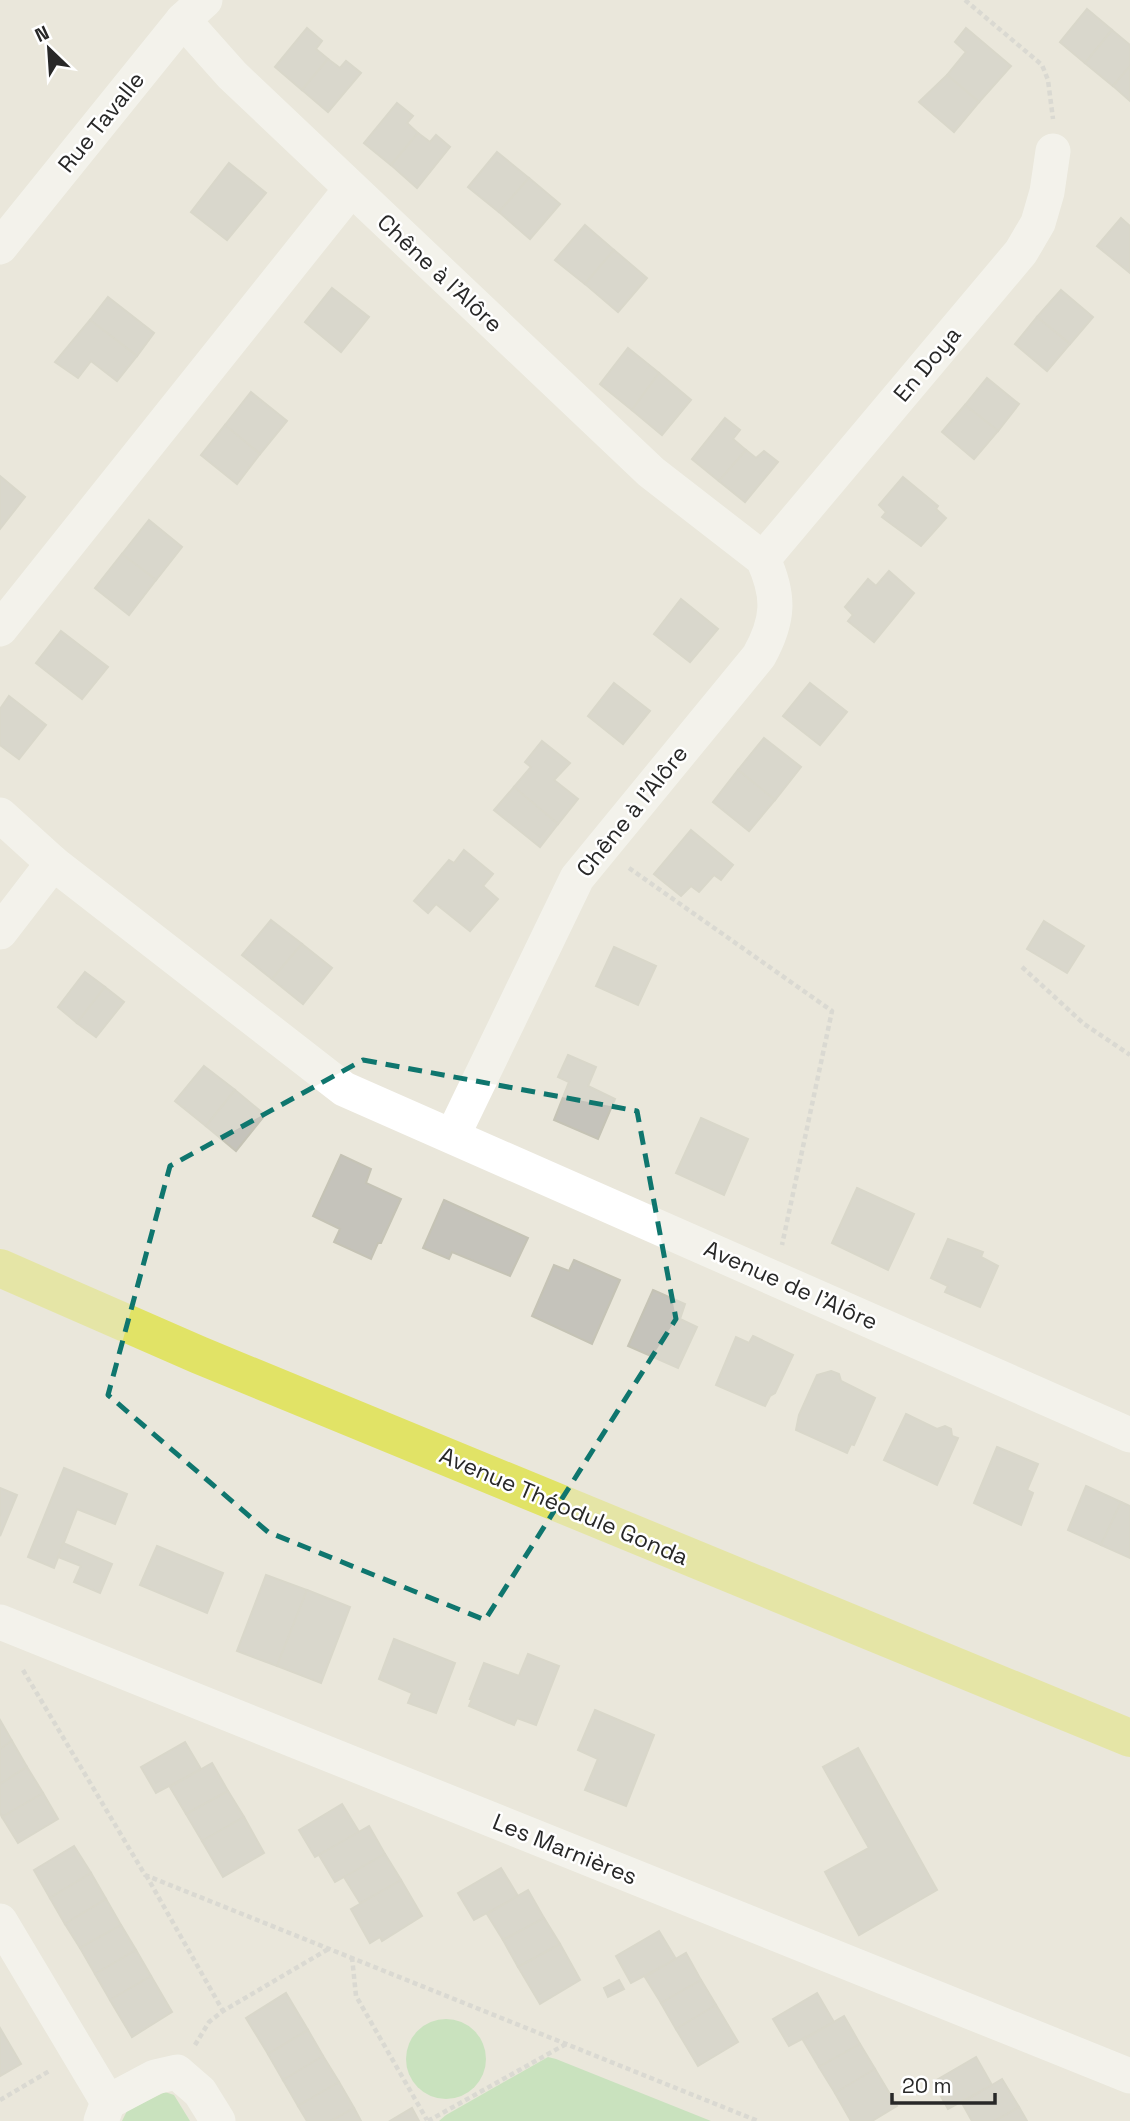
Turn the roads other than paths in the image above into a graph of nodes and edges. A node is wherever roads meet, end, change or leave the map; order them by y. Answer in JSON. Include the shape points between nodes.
{"nodes":[{"id":1,"x":194,"y":10,"type":"edge"},
{"id":2,"x":1053,"y":151,"type":"road end"},
{"id":3,"x":351,"y":189,"type":"junction"},
{"id":4,"x":0,"y":247,"type":"edge"},
{"id":5,"x":763,"y":559,"type":"junction"},
{"id":6,"x":0,"y":629,"type":"edge"},
{"id":7,"x":0,"y":815,"type":"edge"},
{"id":8,"x":53,"y":863,"type":"junction"},
{"id":9,"x":0,"y":932,"type":"edge"},
{"id":10,"x":453,"y":1135,"type":"junction"},
{"id":11,"x":0,"y":1268,"type":"edge"},
{"id":12,"x":1130,"y":1435,"type":"edge"},
{"id":13,"x":0,"y":1622,"type":"edge"},
{"id":14,"x":1130,"y":1738,"type":"edge"},
{"id":15,"x":0,"y":1921,"type":"edge"},
{"id":16,"x":1130,"y":2076,"type":"edge"},
{"id":17,"x":104,"y":2112,"type":"edge"},
{"id":18,"x":218,"y":2121,"type":"edge"}],
"edges":[{"from":1,"to":3,"type":"street","name":"Chêne à l'Alôre","via":[[232,75]]},
{"from":1,"to":4,"type":"street","name":"Rue Tavalle"},
{"from":2,"to":5,"type":"street","name":"En Doya","via":[[1038,223],[1021,252]]},
{"from":3,"to":5,"type":"street","name":"Chêne à l'Alôre","via":[[651,472]]},
{"from":3,"to":6,"type":"street"},
{"from":5,"to":10,"type":"street","name":"Chêne à l'Alôre","via":[[772,579],[775,615],[759,656],[577,878]]},
{"from":7,"to":8,"type":"street"},
{"from":8,"to":9,"type":"street"},
{"from":8,"to":10,"type":"street","via":[[344,1088]]},
{"from":10,"to":12,"type":"street","name":"Avenue de l'Alôre"},
{"from":11,"to":14,"type":"main road","name":"Avenue Théodule Gonda","via":[[199,1355]]},
{"from":13,"to":16,"type":"street","name":"Les Marnières"},
{"from":15,"to":17,"type":"street","via":[[79,2054]]},
{"from":17,"to":18,"type":"street","via":[[155,2077],[177,2072],[200,2092]]}]}
